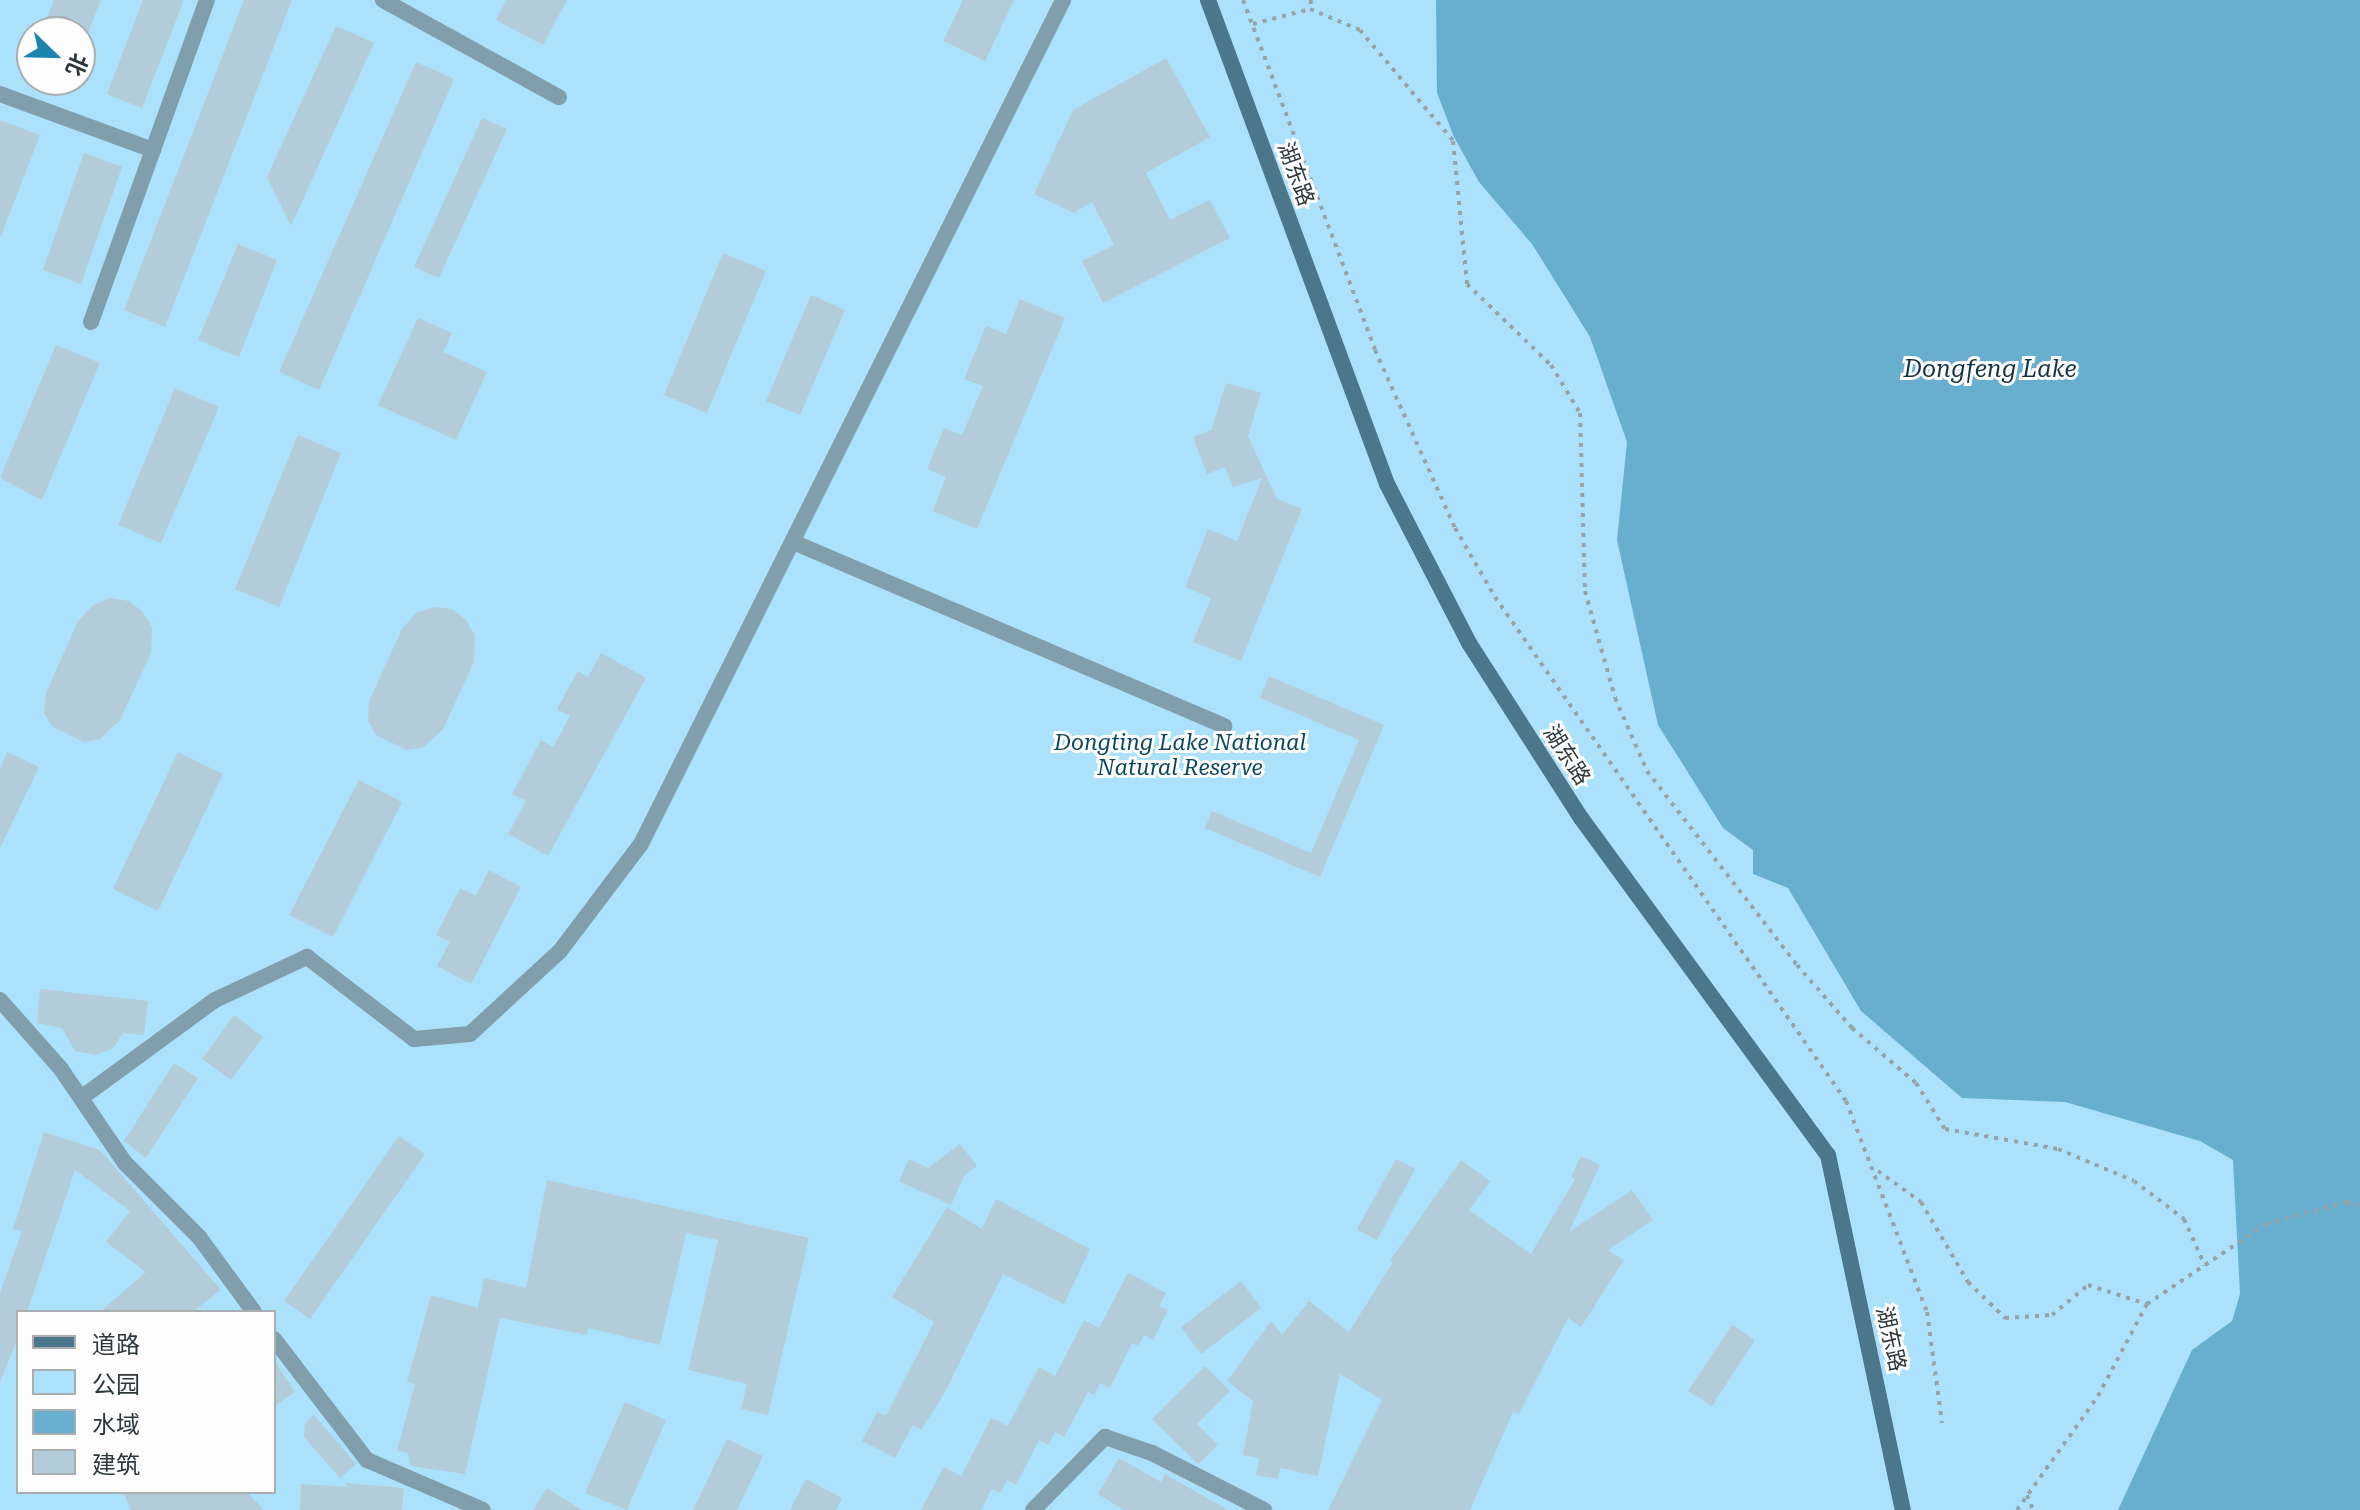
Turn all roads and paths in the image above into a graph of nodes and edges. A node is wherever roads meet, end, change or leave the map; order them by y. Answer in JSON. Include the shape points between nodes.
{"nodes":[{"id":1,"x":207,"y":0,"type":"edge"},
{"id":2,"x":383,"y":0,"type":"edge"},
{"id":3,"x":1063,"y":0,"type":"edge"},
{"id":4,"x":1208,"y":0,"type":"edge"},
{"id":5,"x":1243,"y":0,"type":"edge"},
{"id":6,"x":1311,"y":0,"type":"edge"},
{"id":7,"x":1310,"y":9,"type":"junction"},
{"id":8,"x":1253,"y":24,"type":"junction"},
{"id":9,"x":0,"y":94,"type":"edge"},
{"id":10,"x":559,"y":97,"type":"dead end"},
{"id":11,"x":153,"y":150,"type":"junction"},
{"id":12,"x":91,"y":322,"type":"dead end"},
{"id":13,"x":793,"y":542,"type":"junction"},
{"id":14,"x":1224,"y":726,"type":"dead end"},
{"id":15,"x":0,"y":1000,"type":"edge"},
{"id":16,"x":81,"y":1098,"type":"junction"},
{"id":17,"x":1876,"y":1170,"type":"junction"},
{"id":18,"x":2360,"y":1205,"type":"edge"},
{"id":19,"x":2205,"y":1266,"type":"junction"},
{"id":20,"x":2147,"y":1304,"type":"junction"},
{"id":21,"x":253,"y":1310,"type":"edge"},
{"id":22,"x":276,"y":1342,"type":"edge"},
{"id":23,"x":1942,"y":1423,"type":"dead end"},
{"id":24,"x":2027,"y":1495,"type":"junction"},
{"id":25,"x":483,"y":1510,"type":"edge"},
{"id":26,"x":1033,"y":1510,"type":"edge"},
{"id":27,"x":1264,"y":1510,"type":"edge"},
{"id":28,"x":1903,"y":1510,"type":"edge"},
{"id":29,"x":2017,"y":1510,"type":"edge"},
{"id":30,"x":2033,"y":1510,"type":"edge"}],
"edges":[{"from":1,"to":11,"type":"street"},
{"from":2,"to":10,"type":"street"},
{"from":3,"to":13,"type":"street"},
{"from":4,"to":28,"type":"street","name":"湖东路","via":[[1387,484],[1469,643],[1581,818],[1828,1155]]},
{"from":5,"to":8,"type":"path"},
{"from":6,"to":7,"type":"path"},
{"from":7,"to":8,"type":"path"},
{"from":7,"to":19,"type":"path","via":[[1360,30],[1453,141],[1467,284],[1551,365],[1580,413],[1585,591],[1615,698],[1647,771],[1797,965],[1852,1028],[1916,1083],[1945,1129],[2058,1149],[2134,1181],[2184,1219]]},
{"from":8,"to":17,"type":"path","via":[[1375,350],[1455,528],[1495,597],[1846,1101]]},
{"from":9,"to":11,"type":"street"},
{"from":11,"to":12,"type":"street"},
{"from":13,"to":14,"type":"street"},
{"from":13,"to":16,"type":"street","via":[[641,844],[560,951],[470,1034],[414,1039],[307,957],[215,1000]]},
{"from":15,"to":16,"type":"street"},
{"from":16,"to":21,"type":"street","via":[[125,1163],[199,1237]]},
{"from":17,"to":20,"type":"path","via":[[1921,1202],[1968,1282],[2005,1318],[2052,1315],[2088,1285]]},
{"from":17,"to":23,"type":"path","via":[[1927,1312]]},
{"from":18,"to":19,"type":"path","via":[[2347,1202],[2266,1224]]},
{"from":19,"to":20,"type":"path"},
{"from":20,"to":24,"type":"path","via":[[2098,1396]]},
{"from":22,"to":25,"type":"street","via":[[367,1460]]},
{"from":24,"to":29,"type":"path"},
{"from":24,"to":30,"type":"path"},
{"from":26,"to":27,"type":"street","via":[[1105,1437],[1152,1453]]}]}
